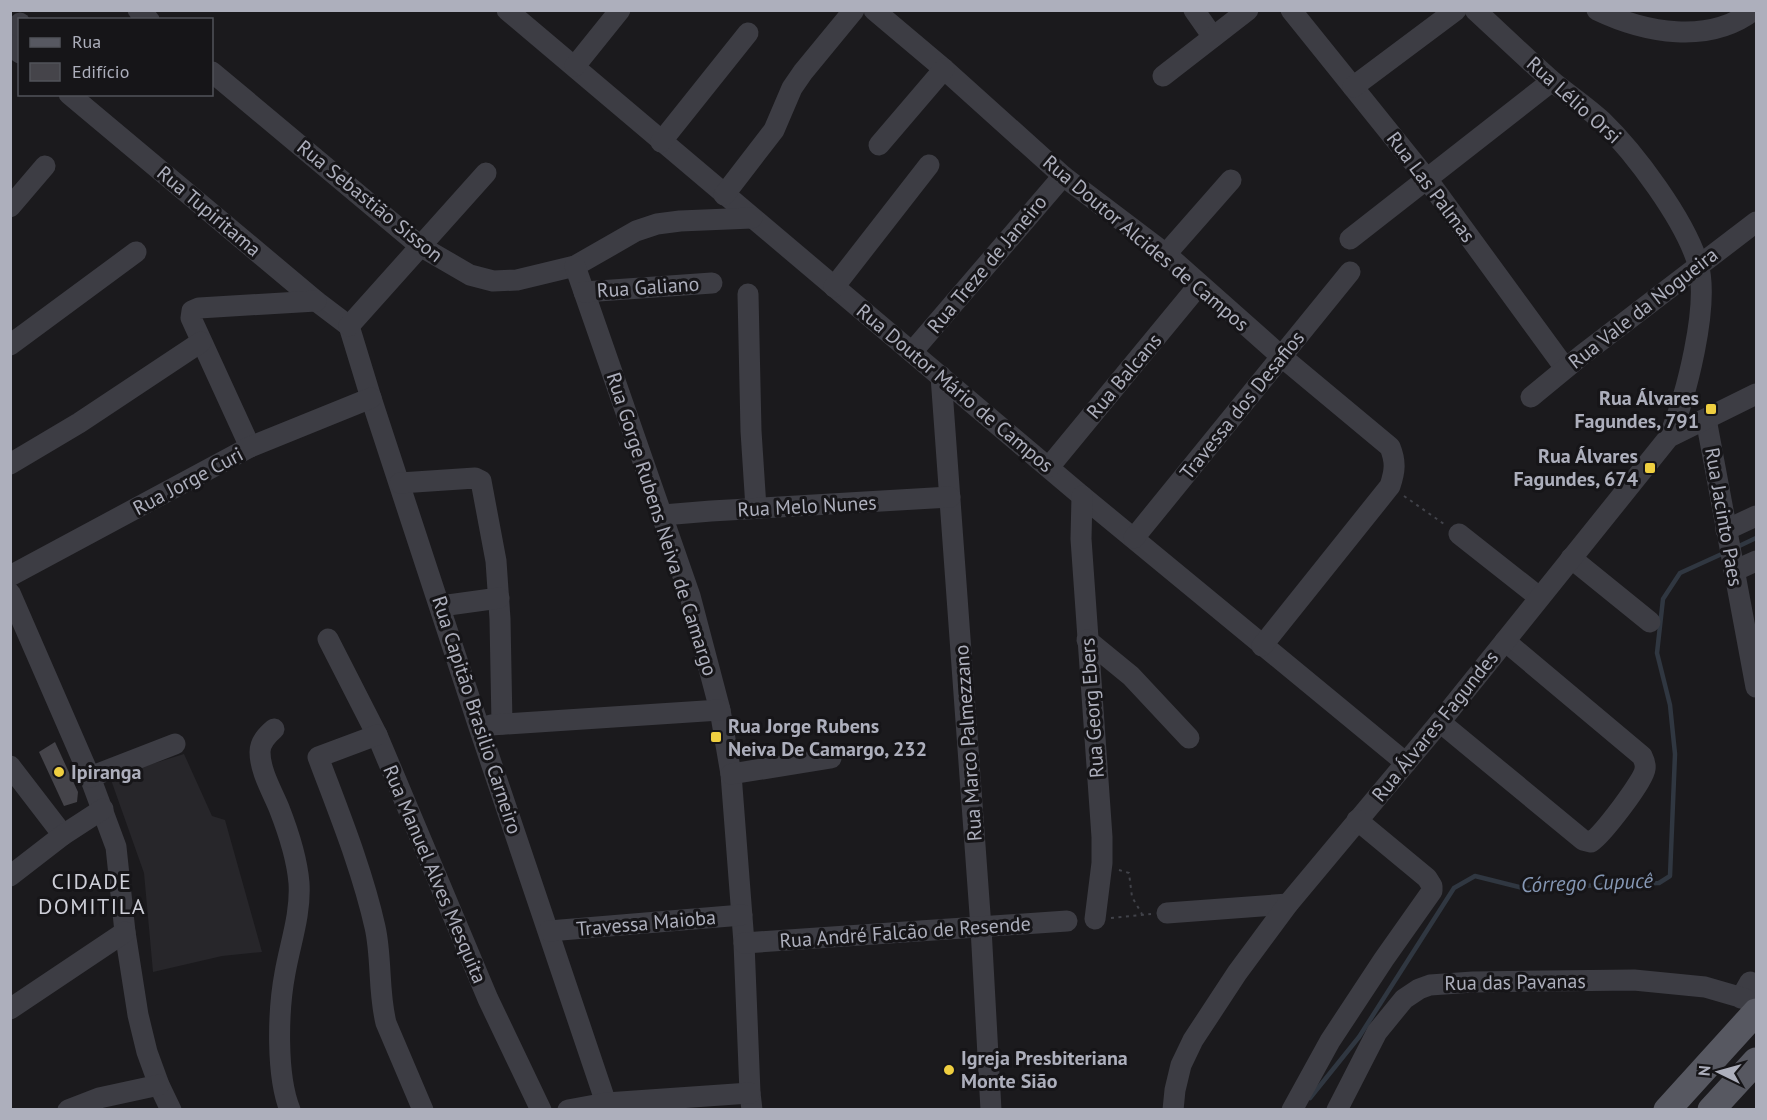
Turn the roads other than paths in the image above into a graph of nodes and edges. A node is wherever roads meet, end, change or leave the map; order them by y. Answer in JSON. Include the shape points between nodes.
{"nodes":[{"id":1,"x":507,"y":10,"type":"edge"},
{"id":2,"x":620,"y":10,"type":"edge"},
{"id":3,"x":854,"y":10,"type":"edge"},
{"id":4,"x":874,"y":10,"type":"edge"},
{"id":5,"x":1194,"y":10,"type":"edge"},
{"id":6,"x":1248,"y":10,"type":"edge"},
{"id":7,"x":1291,"y":10,"type":"edge"},
{"id":8,"x":1456,"y":10,"type":"edge"},
{"id":9,"x":1475,"y":10,"type":"edge"},
{"id":10,"x":1597,"y":10,"type":"edge"},
{"id":11,"x":1754,"y":10,"type":"edge"},
{"id":12,"x":748,"y":33,"type":"dead end"},
{"id":13,"x":1213,"y":38,"type":"junction"},
{"id":14,"x":575,"y":66,"type":"junction"},
{"id":15,"x":944,"y":69,"type":"junction"},
{"id":16,"x":213,"y":73,"type":"edge"},
{"id":17,"x":1163,"y":76,"type":"dead end"},
{"id":18,"x":1552,"y":81,"type":"junction"},
{"id":19,"x":1353,"y":87,"type":"junction"},
{"id":20,"x":71,"y":96,"type":"edge"},
{"id":21,"x":661,"y":142,"type":"junction"},
{"id":22,"x":879,"y":145,"type":"dead end"},
{"id":23,"x":929,"y":165,"type":"dead end"},
{"id":24,"x":45,"y":166,"type":"dead end"},
{"id":25,"x":486,"y":173,"type":"dead end"},
{"id":26,"x":1063,"y":176,"type":"junction"},
{"id":27,"x":1426,"y":179,"type":"junction"},
{"id":28,"x":1231,"y":180,"type":"dead end"},
{"id":29,"x":724,"y":195,"type":"junction"},
{"id":30,"x":10,"y":207,"type":"edge"},
{"id":31,"x":752,"y":218,"type":"junction"},
{"id":32,"x":1756,"y":222,"type":"edge"},
{"id":33,"x":1350,"y":239,"type":"dead end"},
{"id":34,"x":420,"y":246,"type":"junction"},
{"id":35,"x":136,"y":252,"type":"dead end"},
{"id":36,"x":1166,"y":254,"type":"junction"},
{"id":37,"x":1698,"y":265,"type":"junction"},
{"id":38,"x":575,"y":266,"type":"junction"},
{"id":39,"x":1350,"y":272,"type":"dead end"},
{"id":40,"x":712,"y":282,"type":"dead end"},
{"id":41,"x":1200,"y":285,"type":"junction"},
{"id":42,"x":834,"y":286,"type":"junction"},
{"id":43,"x":584,"y":292,"type":"junction"},
{"id":44,"x":748,"y":294,"type":"dead end"},
{"id":45,"x":315,"y":301,"type":"junction"},
{"id":46,"x":349,"y":326,"type":"junction"},
{"id":47,"x":201,"y":342,"type":"junction"},
{"id":48,"x":10,"y":345,"type":"edge"},
{"id":49,"x":912,"y":352,"type":"junction"},
{"id":50,"x":1282,"y":357,"type":"junction"},
{"id":51,"x":1565,"y":368,"type":"junction"},
{"id":52,"x":941,"y":376,"type":"junction"},
{"id":53,"x":1756,"y":394,"type":"edge"},
{"id":54,"x":1531,"y":397,"type":"dead end"},
{"id":55,"x":371,"y":398,"type":"junction"},
{"id":56,"x":1706,"y":419,"type":"junction"},
{"id":57,"x":1669,"y":437,"type":"junction"},
{"id":58,"x":250,"y":447,"type":"junction"},
{"id":59,"x":10,"y":464,"type":"edge"},
{"id":60,"x":1049,"y":467,"type":"junction"},
{"id":61,"x":400,"y":483,"type":"junction"},
{"id":62,"x":1082,"y":496,"type":"junction"},
{"id":63,"x":950,"y":497,"type":"junction"},
{"id":64,"x":756,"y":508,"type":"junction"},
{"id":65,"x":663,"y":515,"type":"junction"},
{"id":66,"x":1756,"y":516,"type":"edge"},
{"id":67,"x":1727,"y":533,"type":"junction"},
{"id":68,"x":1459,"y":534,"type":"road end"},
{"id":69,"x":1134,"y":538,"type":"junction"},
{"id":70,"x":1571,"y":558,"type":"junction"},
{"id":71,"x":1756,"y":561,"type":"edge"},
{"id":72,"x":1733,"y":568,"type":"junction"},
{"id":73,"x":10,"y":576,"type":"edge"},
{"id":74,"x":10,"y":593,"type":"edge"},
{"id":75,"x":1539,"y":597,"type":"junction"},
{"id":76,"x":499,"y":598,"type":"junction"},
{"id":77,"x":441,"y":606,"type":"junction"},
{"id":78,"x":1650,"y":622,"type":"dead end"},
{"id":79,"x":328,"y":639,"type":"dead end"},
{"id":80,"x":1087,"y":640,"type":"junction"},
{"id":81,"x":1505,"y":641,"type":"junction"},
{"id":82,"x":1262,"y":646,"type":"junction"},
{"id":83,"x":1756,"y":687,"type":"edge"},
{"id":84,"x":720,"y":710,"type":"junction"},
{"id":85,"x":1440,"y":722,"type":"junction"},
{"id":86,"x":502,"y":724,"type":"junction"},
{"id":87,"x":479,"y":727,"type":"junction"},
{"id":88,"x":274,"y":729,"type":"dead end"},
{"id":89,"x":376,"y":735,"type":"junction"},
{"id":90,"x":1189,"y":738,"type":"dead end"},
{"id":91,"x":175,"y":744,"type":"dead end"},
{"id":92,"x":831,"y":758,"type":"dead end"},
{"id":93,"x":1406,"y":763,"type":"junction"},
{"id":94,"x":10,"y":766,"type":"edge"},
{"id":95,"x":731,"y":774,"type":"junction"},
{"id":96,"x":90,"y":777,"type":"junction"},
{"id":97,"x":103,"y":809,"type":"junction"},
{"id":98,"x":1358,"y":820,"type":"junction"},
{"id":99,"x":63,"y":836,"type":"junction"},
{"id":100,"x":10,"y":876,"type":"edge"},
{"id":101,"x":1288,"y":904,"type":"junction"},
{"id":102,"x":1167,"y":913,"type":"road end"},
{"id":103,"x":742,"y":915,"type":"junction"},
{"id":104,"x":1095,"y":919,"type":"road end"},
{"id":105,"x":1067,"y":921,"type":"dead end"},
{"id":106,"x":981,"y":928,"type":"junction"},
{"id":107,"x":549,"y":931,"type":"junction"},
{"id":108,"x":125,"y":932,"type":"junction"},
{"id":109,"x":744,"y":943,"type":"junction"},
{"id":110,"x":1753,"y":1000,"type":"edge"},
{"id":111,"x":10,"y":1009,"type":"edge"},
{"id":112,"x":1724,"y":1048,"type":"junction"},
{"id":113,"x":1755,"y":1067,"type":"edge"},
{"id":114,"x":159,"y":1085,"type":"junction"},
{"id":115,"x":751,"y":1101,"type":"edge"},
{"id":116,"x":606,"y":1103,"type":"junction"},
{"id":117,"x":68,"y":1110,"type":"edge"},
{"id":118,"x":171,"y":1110,"type":"edge"},
{"id":119,"x":290,"y":1110,"type":"edge"},
{"id":120,"x":423,"y":1110,"type":"edge"},
{"id":121,"x":541,"y":1110,"type":"edge"},
{"id":122,"x":568,"y":1110,"type":"edge"},
{"id":123,"x":991,"y":1110,"type":"edge"},
{"id":124,"x":1173,"y":1110,"type":"edge"},
{"id":125,"x":1292,"y":1110,"type":"edge"},
{"id":126,"x":1337,"y":1110,"type":"edge"},
{"id":127,"x":1666,"y":1110,"type":"edge"},
{"id":128,"x":1711,"y":1110,"type":"edge"}],
"edges":[{"from":1,"to":14,"type":"street","name":"Rua Doutor Mário de Campos"},
{"from":2,"to":14,"type":"street"},
{"from":3,"to":29,"type":"street","via":[[803,72],[774,130]]},
{"from":4,"to":15,"type":"street","name":"Rua Doutor Alcides de Campos"},
{"from":5,"to":13,"type":"street"},
{"from":6,"to":13,"type":"street"},
{"from":7,"to":19,"type":"street","name":"Rua Las Palmas"},
{"from":8,"to":19,"type":"street"},
{"from":9,"to":18,"type":"street","name":"Rua Lélio Orsi"},
{"from":10,"to":11,"type":"street","via":[[1650,28],[1707,32],[1728,26]]},
{"from":12,"to":21,"type":"street"},
{"from":13,"to":17,"type":"street"},
{"from":14,"to":21,"type":"street","name":"Rua Doutor Mário de Campos"},
{"from":15,"to":22,"type":"street"},
{"from":15,"to":26,"type":"street","name":"Rua Doutor Alcides de Campos"},
{"from":16,"to":34,"type":"street","name":"Rua Sebastião Sisson"},
{"from":18,"to":27,"type":"street"},
{"from":18,"to":37,"type":"street","name":"Rua Lélio Orsi","via":[[1602,121],[1631,154],[1676,218]]},
{"from":19,"to":27,"type":"street","name":"Rua Las Palmas"},
{"from":20,"to":45,"type":"street","name":"Rua Tupiritama"},
{"from":21,"to":29,"type":"street","name":"Rua Doutor Mário de Campos"},
{"from":23,"to":42,"type":"street"},
{"from":24,"to":30,"type":"street"},
{"from":25,"to":34,"type":"street"},
{"from":26,"to":36,"type":"street","name":"Rua Doutor Alcides de Campos"},
{"from":26,"to":49,"type":"street","name":"Rua Treze de Janeiro"},
{"from":27,"to":33,"type":"street"},
{"from":27,"to":51,"type":"street","name":"Rua Las Palmas"},
{"from":28,"to":36,"type":"street"},
{"from":29,"to":31,"type":"street","name":"Rua Doutor Mário de Campos"},
{"from":31,"to":38,"type":"street","name":"Rua Sebastião Sisson","via":[[657,224],[636,231]]},
{"from":31,"to":42,"type":"street","name":"Rua Doutor Mário de Campos"},
{"from":32,"to":37,"type":"street","name":"Rua Vale da Nogueira"},
{"from":34,"to":38,"type":"street","name":"Rua Sebastião Sisson","via":[[470,275],[493,281],[517,280]]},
{"from":34,"to":46,"type":"street"},
{"from":35,"to":48,"type":"street"},
{"from":36,"to":41,"type":"street","name":"Rua Doutor Alcides de Campos"},
{"from":37,"to":51,"type":"street","name":"Rua Vale da Nogueira"},
{"from":37,"to":57,"type":"street","name":"Rua Lélio Orsi","via":[[1698,323],[1688,378]]},
{"from":38,"to":43,"type":"street","name":"Rua Gorge Rubens Neiva de Camargo"},
{"from":39,"to":50,"type":"street","name":"Travessa dos Desafios"},
{"from":40,"to":43,"type":"street","name":"Rua Galiano"},
{"from":41,"to":50,"type":"street","name":"Rua Doutor Alcides de Campos"},
{"from":41,"to":60,"type":"street","name":"Rua Balcans"},
{"from":42,"to":49,"type":"street","name":"Rua Doutor Mário de Campos"},
{"from":43,"to":65,"type":"street","name":"Rua Gorge Rubens Neiva de Camargo"},
{"from":44,"to":64,"type":"street"},
{"from":45,"to":46,"type":"street","name":"Rua Tupiritama"},
{"from":45,"to":47,"type":"street","via":[[195,309],[191,318]]},
{"from":46,"to":55,"type":"street","name":"Rua Capitão Brasilio Carneiro"},
{"from":47,"to":58,"type":"street"},
{"from":47,"to":59,"type":"street"},
{"from":49,"to":52,"type":"street","name":"Rua Doutor Mário de Campos"},
{"from":50,"to":69,"type":"street","name":"Travessa dos Desafios"},
{"from":50,"to":82,"type":"street","name":"Rua Doutor Alcides de Campos","via":[[1390,447],[1395,471],[1390,486]]},
{"from":51,"to":54,"type":"street","name":"Rua Vale da Nogueira"},
{"from":52,"to":60,"type":"street","name":"Rua Doutor Mário de Campos"},
{"from":52,"to":63,"type":"street","name":"Rua Marco Palmezzano"},
{"from":53,"to":56,"type":"street","name":"Rua Álvares Fagundes"},
{"from":55,"to":58,"type":"street","name":"Rua Jorge Curi"},
{"from":55,"to":61,"type":"street","name":"Rua Capitão Brasilio Carneiro"},
{"from":56,"to":57,"type":"street","name":"Rua Álvares Fagundes"},
{"from":56,"to":67,"type":"street","name":"Rua Jacinto Paes"},
{"from":57,"to":70,"type":"street","name":"Rua Álvares Fagundes"},
{"from":58,"to":73,"type":"street","name":"Rua Jorge Curi"},
{"from":60,"to":62,"type":"street","name":"Rua Doutor Mário de Campos"},
{"from":61,"to":76,"type":"street","via":[[480,479]]},
{"from":61,"to":77,"type":"street","name":"Rua Capitão Brasilio Carneiro"},
{"from":62,"to":69,"type":"street","name":"Rua Doutor Mário de Campos"},
{"from":62,"to":80,"type":"street","name":"Rua Georg Ebers"},
{"from":63,"to":64,"type":"street","name":"Rua Melo Nunes"},
{"from":63,"to":106,"type":"street","name":"Rua Marco Palmezzano"},
{"from":64,"to":65,"type":"street","name":"Rua Melo Nunes"},
{"from":65,"to":84,"type":"street","name":"Rua Gorge Rubens Neiva de Camargo","via":[[690,596]]},
{"from":66,"to":67,"type":"street"},
{"from":67,"to":72,"type":"street","name":"Rua Jacinto Paes"},
{"from":68,"to":75,"type":"street"},
{"from":69,"to":82,"type":"street","name":"Rua Doutor Mário de Campos"},
{"from":70,"to":75,"type":"street","name":"Rua Álvares Fagundes"},
{"from":70,"to":78,"type":"street"},
{"from":71,"to":72,"type":"street"},
{"from":72,"to":83,"type":"street","name":"Rua Jacinto Paes"},
{"from":74,"to":96,"type":"street"},
{"from":75,"to":81,"type":"street","name":"Rua Álvares Fagundes"},
{"from":76,"to":77,"type":"street"},
{"from":76,"to":86,"type":"street"},
{"from":77,"to":87,"type":"street","name":"Rua Capitão Brasilio Carneiro"},
{"from":79,"to":89,"type":"street","name":"Rua Manuel Alves Mesquita"},
{"from":80,"to":90,"type":"street","via":[[1131,676]]},
{"from":80,"to":104,"type":"street","name":"Rua Georg Ebers","via":[[1102,863]]},
{"from":81,"to":85,"type":"street","name":"Rua Álvares Fagundes"},
{"from":81,"to":85,"type":"street","via":[[1642,756],[1644,776],[1602,834],[1591,842],[1583,840]]},
{"from":82,"to":93,"type":"street","name":"Rua Doutor Mário de Campos"},
{"from":84,"to":86,"type":"street"},
{"from":84,"to":95,"type":"street","name":"Rua Gorge Rubens Neiva de Camargo"},
{"from":85,"to":93,"type":"street","name":"Rua Álvares Fagundes"},
{"from":86,"to":87,"type":"street"},
{"from":87,"to":107,"type":"street","name":"Rua Capitão Brasilio Carneiro"},
{"from":88,"to":119,"type":"street","via":[[261,747],[261,761],[287,830],[299,883],[298,908],[281,994],[280,1050]]},
{"from":89,"to":120,"type":"street","via":[[318,757],[359,869],[376,929],[386,1023]]},
{"from":89,"to":121,"type":"street","name":"Rua Manuel Alves Mesquita","via":[[488,999]]},
{"from":91,"to":96,"type":"street"},
{"from":92,"to":95,"type":"street"},
{"from":93,"to":98,"type":"street","name":"Rua Álvares Fagundes"},
{"from":94,"to":99,"type":"street"},
{"from":95,"to":103,"type":"street","name":"Rua Gorge Rubens Neiva de Camargo"},
{"from":96,"to":97,"type":"street"},
{"from":97,"to":99,"type":"street"},
{"from":97,"to":108,"type":"street","via":[[116,847]]},
{"from":98,"to":101,"type":"street","name":"Rua Álvares Fagundes"},
{"from":98,"to":125,"type":"street","via":[[1427,878],[1432,891],[1330,1041]]},
{"from":99,"to":100,"type":"street"},
{"from":101,"to":102,"type":"street"},
{"from":101,"to":124,"type":"street","name":"Rua Álvares Fagundes","via":[[1193,1040],[1181,1065]]},
{"from":103,"to":107,"type":"street","name":"Travessa Maioba"},
{"from":103,"to":109,"type":"street","name":"Rua Gorge Rubens Neiva de Camargo"},
{"from":105,"to":106,"type":"street","name":"Rua André Falcão de Resende"},
{"from":106,"to":109,"type":"street","name":"Rua André Falcão de Resende"},
{"from":106,"to":123,"type":"street","name":"Rua Marco Palmezzano"},
{"from":107,"to":116,"type":"street","name":"Rua Capitão Brasilio Carneiro"},
{"from":108,"to":111,"type":"street"},
{"from":108,"to":114,"type":"street","via":[[138,1015]]},
{"from":109,"to":115,"type":"street","name":"Rua Gorge Rubens Neiva de Camargo"},
{"from":110,"to":112,"type":"main road"},
{"from":110,"to":126,"type":"street","name":"Rua das Pavanas","via":[[1705,987],[1634,980],[1430,985],[1404,999],[1377,1032]]},
{"from":112,"to":113,"type":"street"},
{"from":112,"to":127,"type":"main road"},
{"from":113,"to":128,"type":"main road"},
{"from":114,"to":117,"type":"street","via":[[99,1098]]},
{"from":114,"to":118,"type":"street"},
{"from":115,"to":116,"type":"street"},
{"from":116,"to":122,"type":"street"}]}
